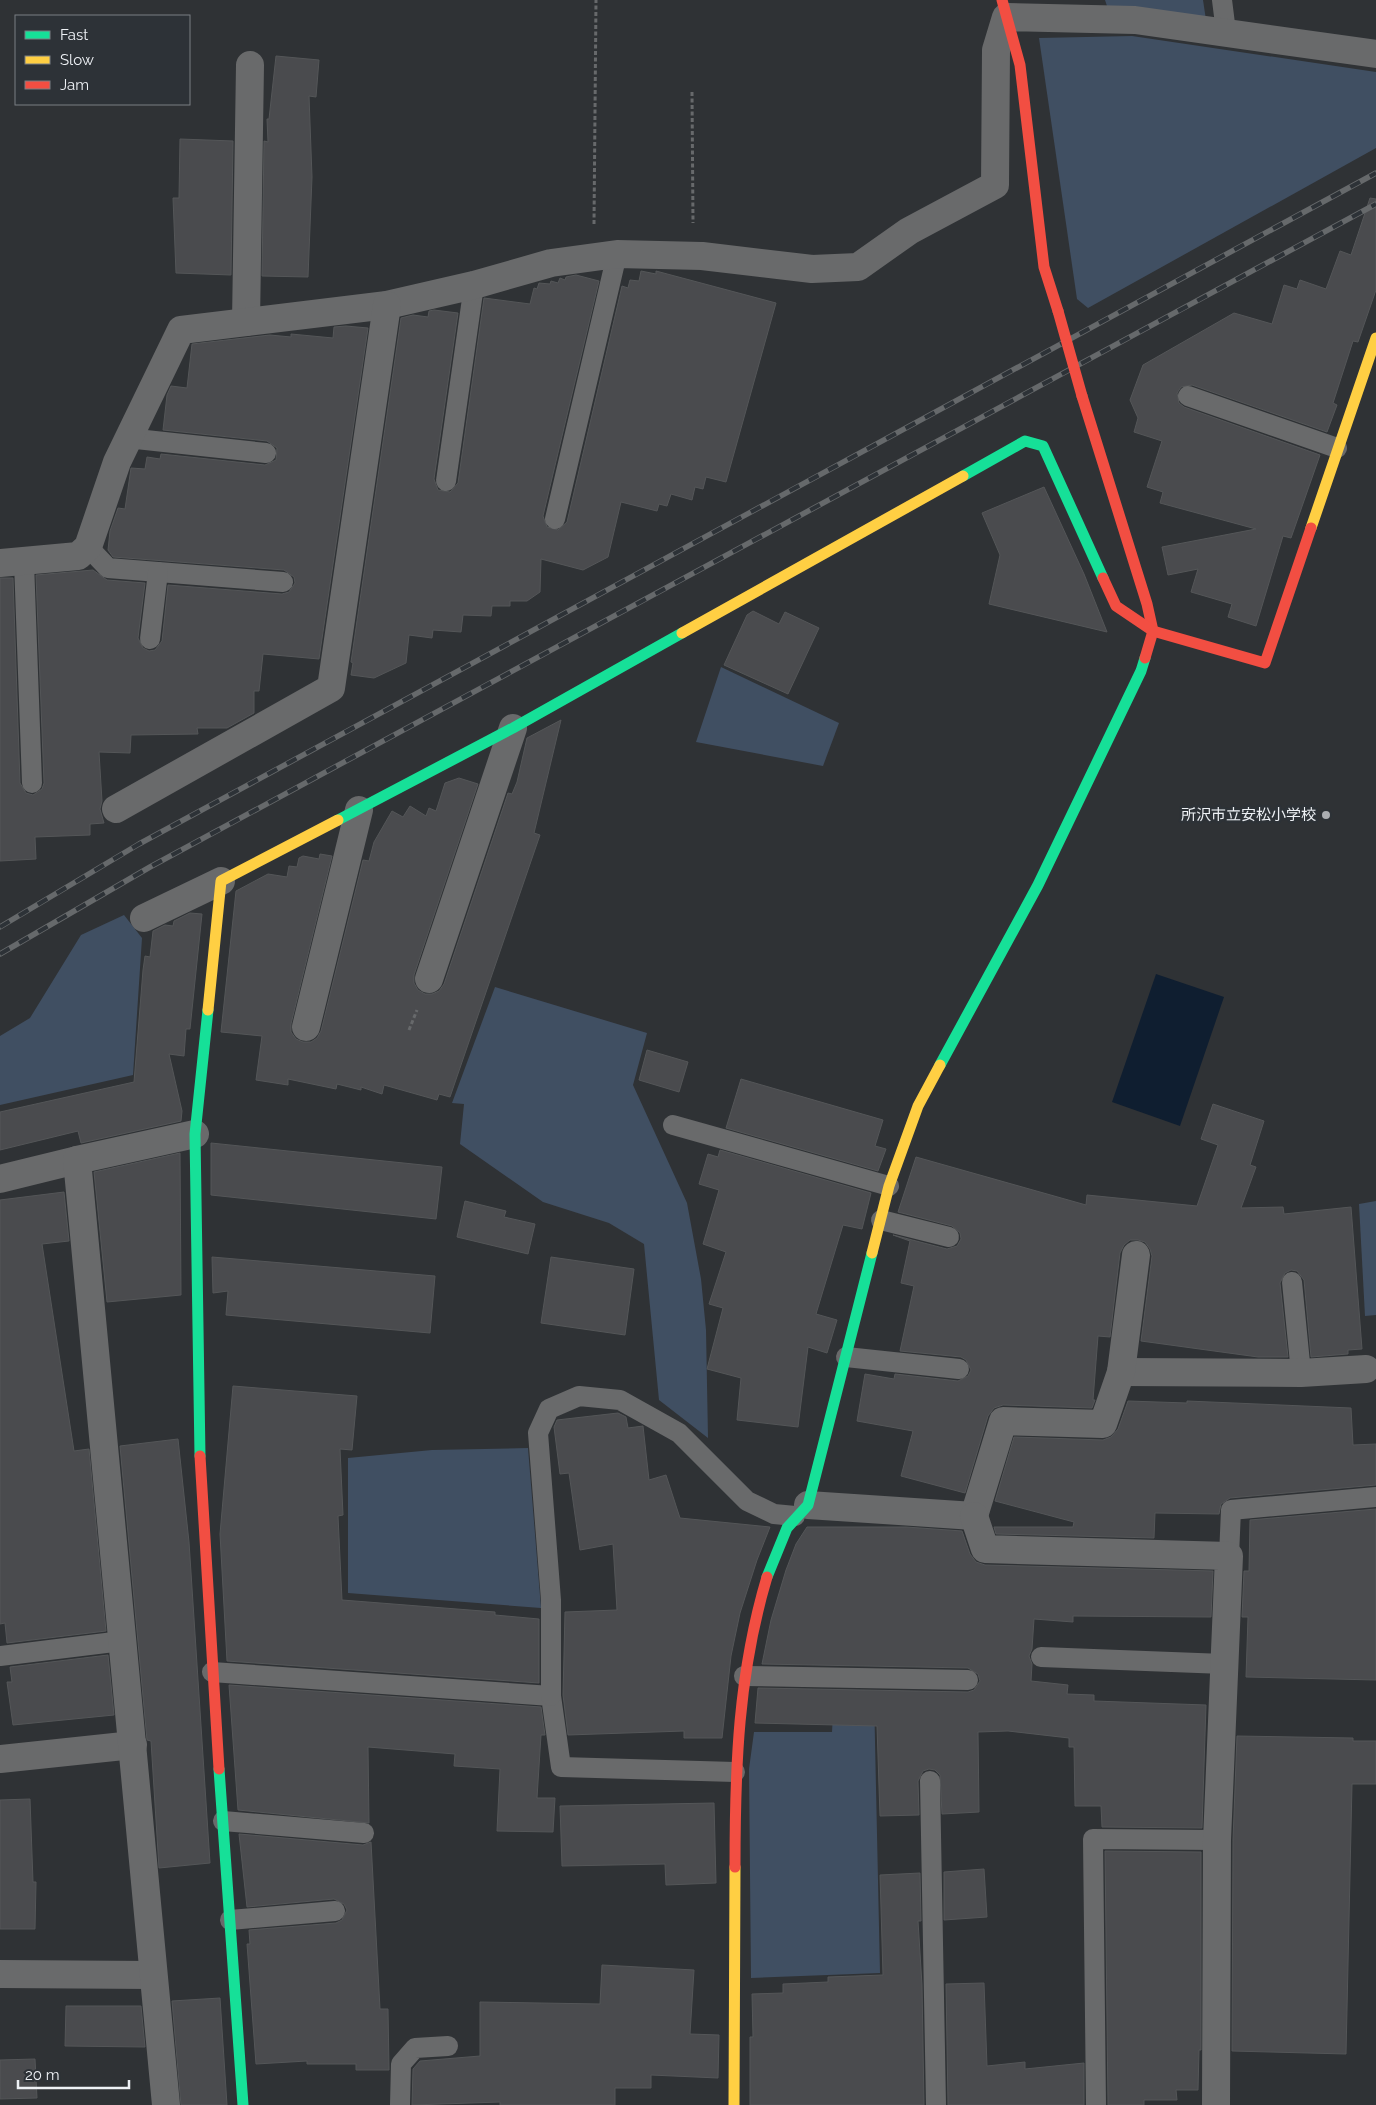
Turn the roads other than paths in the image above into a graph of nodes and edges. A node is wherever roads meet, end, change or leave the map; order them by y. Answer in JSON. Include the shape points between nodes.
{"nodes":[{"id":1,"x":1222,"y":0,"type":"edge"},
{"id":2,"x":1004,"y":9,"type":"edge"},
{"id":3,"x":1226,"y":32,"type":"junction"},
{"id":4,"x":1376,"y":54,"type":"edge"},
{"id":5,"x":250,"y":66,"type":"dead end"},
{"id":6,"x":606,"y":256,"type":"junction"},
{"id":7,"x":474,"y":285,"type":"junction"},
{"id":8,"x":387,"y":305,"type":"junction"},
{"id":9,"x":246,"y":322,"type":"junction"},
{"id":10,"x":1376,"y":338,"type":"edge"},
{"id":11,"x":1188,"y":396,"type":"dead end"},
{"id":12,"x":127,"y":438,"type":"junction"},
{"id":13,"x":1337,"y":448,"type":"junction"},
{"id":14,"x":266,"y":454,"type":"dead end"},
{"id":15,"x":446,"y":482,"type":"dead end"},
{"id":16,"x":555,"y":519,"type":"dead end"},
{"id":17,"x":88,"y":547,"type":"junction"},
{"id":18,"x":12,"y":562,"type":"edge"},
{"id":19,"x":158,"y":572,"type":"junction"},
{"id":20,"x":283,"y":582,"type":"dead end"},
{"id":21,"x":1153,"y":631,"type":"junction"},
{"id":22,"x":150,"y":639,"type":"dead end"},
{"id":23,"x":513,"y":728,"type":"junction"},
{"id":24,"x":32,"y":783,"type":"dead end"},
{"id":25,"x":116,"y":809,"type":"dead end"},
{"id":26,"x":359,"y":810,"type":"junction"},
{"id":27,"x":221,"y":881,"type":"junction"},
{"id":28,"x":144,"y":918,"type":"dead end"},
{"id":29,"x":429,"y":979,"type":"dead end"},
{"id":30,"x":306,"y":1028,"type":"dead end"},
{"id":31,"x":673,"y":1124,"type":"dead end"},
{"id":32,"x":195,"y":1134,"type":"junction"},
{"id":33,"x":77,"y":1160,"type":"junction"},
{"id":34,"x":0,"y":1179,"type":"edge"},
{"id":35,"x":889,"y":1186,"type":"junction"},
{"id":36,"x":880,"y":1220,"type":"junction"},
{"id":37,"x":950,"y":1237,"type":"dead end"},
{"id":38,"x":1136,"y":1255,"type":"dead end"},
{"id":39,"x":1292,"y":1282,"type":"dead end"},
{"id":40,"x":846,"y":1357,"type":"junction"},
{"id":41,"x":1366,"y":1369,"type":"dead end"},
{"id":42,"x":959,"y":1370,"type":"dead end"},
{"id":43,"x":1122,"y":1372,"type":"junction"},
{"id":44,"x":1301,"y":1374,"type":"junction"},
{"id":45,"x":1376,"y":1497,"type":"edge"},
{"id":46,"x":801,"y":1510,"type":"junction"},
{"id":47,"x":974,"y":1516,"type":"junction"},
{"id":48,"x":1229,"y":1556,"type":"junction"},
{"id":49,"x":122,"y":1641,"type":"junction"},
{"id":50,"x":0,"y":1656,"type":"edge"},
{"id":51,"x":1041,"y":1657,"type":"dead end"},
{"id":52,"x":1224,"y":1664,"type":"junction"},
{"id":53,"x":212,"y":1672,"type":"junction"},
{"id":54,"x":744,"y":1676,"type":"junction"},
{"id":55,"x":968,"y":1680,"type":"dead end"},
{"id":56,"x":551,"y":1696,"type":"junction"},
{"id":57,"x":133,"y":1744,"type":"junction"},
{"id":58,"x":0,"y":1759,"type":"edge"},
{"id":59,"x":735,"y":1772,"type":"junction"},
{"id":60,"x":930,"y":1781,"type":"dead end"},
{"id":61,"x":223,"y":1821,"type":"junction"},
{"id":62,"x":364,"y":1833,"type":"dead end"},
{"id":63,"x":1217,"y":1840,"type":"junction"},
{"id":64,"x":335,"y":1911,"type":"dead end"},
{"id":65,"x":230,"y":1920,"type":"junction"},
{"id":66,"x":0,"y":1974,"type":"edge"},
{"id":67,"x":153,"y":1975,"type":"junction"},
{"id":68,"x":448,"y":2046,"type":"dead end"},
{"id":69,"x":166,"y":2105,"type":"edge"},
{"id":70,"x":243,"y":2105,"type":"edge"},
{"id":71,"x":400,"y":2105,"type":"edge"},
{"id":72,"x":734,"y":2105,"type":"edge"},
{"id":73,"x":936,"y":2105,"type":"edge"},
{"id":74,"x":1096,"y":2105,"type":"edge"},
{"id":75,"x":1216,"y":2105,"type":"edge"}],
"edges":[{"from":1,"to":3,"type":"lane"},
{"from":2,"to":3,"type":"street","via":[[1135,20]]},
{"from":2,"to":6,"type":"street","via":[[996,50],[995,185],[910,231],[858,267],[812,269],[695,256]]},
{"from":2,"to":21,"type":"street","bridge":true,"via":[[1020,65],[1044,267]]},
{"from":3,"to":4,"type":"street"},
{"from":5,"to":9,"type":"street"},
{"from":6,"to":7,"type":"street","via":[[551,264]]},
{"from":6,"to":16,"type":"lane"},
{"from":7,"to":8,"type":"street"},
{"from":7,"to":15,"type":"lane"},
{"from":8,"to":9,"type":"street"},
{"from":8,"to":25,"type":"street","via":[[331,688]]},
{"from":9,"to":12,"type":"street","via":[[182,330],[158,383]]},
{"from":10,"to":13,"type":"street"},
{"from":11,"to":13,"type":"lane"},
{"from":12,"to":14,"type":"lane"},
{"from":12,"to":17,"type":"street"},
{"from":13,"to":21,"type":"street","via":[[1266,663]]},
{"from":17,"to":18,"type":"street","via":[[78,556]]},
{"from":17,"to":19,"type":"lane","via":[[108,568]]},
{"from":18,"to":24,"type":"lane"},
{"from":19,"to":20,"type":"lane"},
{"from":19,"to":22,"type":"lane"},
{"from":21,"to":23,"type":"street","via":[[1116,606],[1043,446],[1025,441]]},
{"from":21,"to":35,"type":"street","via":[[1141,672],[1038,886],[918,1106]]},
{"from":23,"to":26,"type":"street"},
{"from":23,"to":29,"type":"street"},
{"from":26,"to":27,"type":"street"},
{"from":26,"to":30,"type":"street"},
{"from":27,"to":28,"type":"street"},
{"from":27,"to":32,"type":"street"},
{"from":31,"to":35,"type":"lane"},
{"from":32,"to":33,"type":"street"},
{"from":32,"to":53,"type":"street","via":[[199,1443]]},
{"from":33,"to":34,"type":"street"},
{"from":33,"to":49,"type":"street"},
{"from":35,"to":36,"type":"street"},
{"from":36,"to":37,"type":"lane"},
{"from":36,"to":40,"type":"street"},
{"from":38,"to":43,"type":"street"},
{"from":39,"to":44,"type":"lane"},
{"from":40,"to":42,"type":"lane"},
{"from":40,"to":46,"type":"street"},
{"from":41,"to":44,"type":"street"},
{"from":43,"to":44,"type":"street"},
{"from":43,"to":47,"type":"street","via":[[1104,1424],[1003,1421]]},
{"from":45,"to":48,"type":"lane","via":[[1230,1510]]},
{"from":46,"to":47,"type":"street"},
{"from":46,"to":54,"type":"street","via":[[780,1538],[754,1614]]},
{"from":46,"to":56,"type":"lane","via":[[774,1514],[747,1502],[679,1432],[620,1400],[579,1396],[549,1409],[538,1434],[551,1600]]},
{"from":47,"to":48,"type":"street","via":[[985,1549]]},
{"from":48,"to":52,"type":"street"},
{"from":49,"to":50,"type":"lane"},
{"from":49,"to":57,"type":"street"},
{"from":51,"to":52,"type":"lane"},
{"from":52,"to":63,"type":"street"},
{"from":53,"to":56,"type":"lane"},
{"from":53,"to":61,"type":"street"},
{"from":54,"to":55,"type":"lane"},
{"from":54,"to":59,"type":"street"},
{"from":56,"to":59,"type":"lane","via":[[561,1767]]},
{"from":57,"to":58,"type":"street"},
{"from":57,"to":67,"type":"street"},
{"from":59,"to":72,"type":"street"},
{"from":60,"to":73,"type":"lane"},
{"from":61,"to":62,"type":"lane"},
{"from":61,"to":65,"type":"street"},
{"from":63,"to":74,"type":"lane","via":[[1093,1839]]},
{"from":63,"to":75,"type":"street"},
{"from":64,"to":65,"type":"lane"},
{"from":65,"to":70,"type":"street"},
{"from":66,"to":67,"type":"street"},
{"from":67,"to":69,"type":"street"},
{"from":68,"to":71,"type":"lane","via":[[415,2048],[401,2064]]}]}
